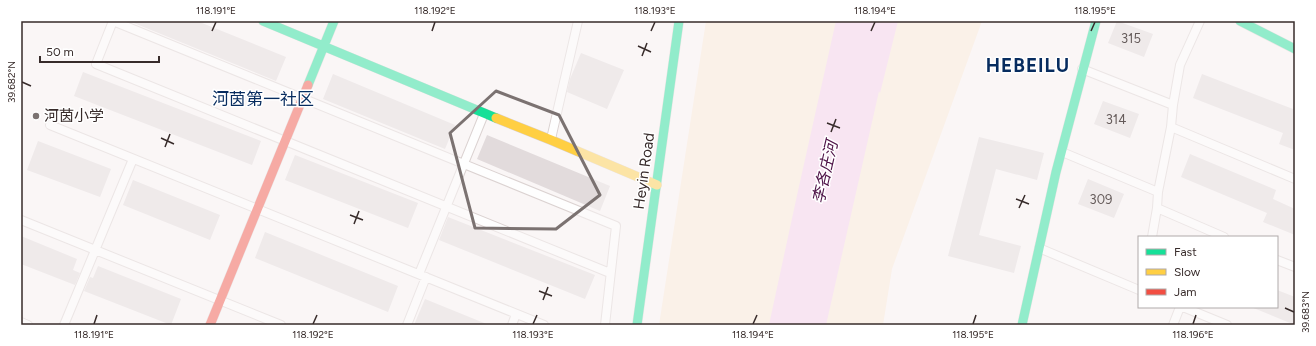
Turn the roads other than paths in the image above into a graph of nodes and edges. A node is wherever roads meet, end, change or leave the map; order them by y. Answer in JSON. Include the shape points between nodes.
{"nodes":[{"id":1,"x":113,"y":21,"type":"edge"},
{"id":2,"x":263,"y":21,"type":"edge"},
{"id":3,"x":334,"y":21,"type":"edge"},
{"id":4,"x":578,"y":21,"type":"edge"},
{"id":5,"x":679,"y":21,"type":"edge"},
{"id":6,"x":1096,"y":21,"type":"edge"},
{"id":7,"x":1200,"y":21,"type":"edge"},
{"id":8,"x":1242,"y":21,"type":"edge"},
{"id":9,"x":324,"y":46,"type":"junction"},
{"id":10,"x":1295,"y":49,"type":"edge"},
{"id":11,"x":1082,"y":69,"type":"junction"},
{"id":12,"x":302,"y":98,"type":"junction"},
{"id":13,"x":1173,"y":105,"type":"junction"},
{"id":14,"x":485,"y":114,"type":"junction"},
{"id":15,"x":50,"y":125,"type":"dead end"},
{"id":16,"x":1171,"y":127,"type":"junction"},
{"id":17,"x":551,"y":140,"type":"junction"},
{"id":18,"x":285,"y":141,"type":"junction"},
{"id":19,"x":1061,"y":152,"type":"junction"},
{"id":20,"x":133,"y":159,"type":"junction"},
{"id":21,"x":464,"y":164,"type":"junction"},
{"id":22,"x":1295,"y":179,"type":"edge"},
{"id":23,"x":657,"y":185,"type":"junction"},
{"id":24,"x":1158,"y":192,"type":"junction"},
{"id":25,"x":446,"y":206,"type":"junction"},
{"id":26,"x":1157,"y":208,"type":"junction"},
{"id":27,"x":257,"y":209,"type":"junction"},
{"id":28,"x":21,"y":220,"type":"edge"},
{"id":29,"x":1152,"y":236,"type":"edge"},
{"id":30,"x":1222,"y":236,"type":"edge"},
{"id":31,"x":1038,"y":248,"type":"junction"},
{"id":32,"x":95,"y":250,"type":"junction"},
{"id":33,"x":1278,"y":260,"type":"edge"},
{"id":34,"x":1295,"y":267,"type":"edge"},
{"id":35,"x":610,"y":273,"type":"junction"},
{"id":36,"x":423,"y":276,"type":"junction"},
{"id":37,"x":1138,"y":290,"type":"edge"},
{"id":38,"x":220,"y":300,"type":"junction"},
{"id":39,"x":1180,"y":308,"type":"edge"},
{"id":40,"x":1184,"y":308,"type":"edge"},
{"id":41,"x":516,"y":314,"type":"junction"},
{"id":42,"x":21,"y":322,"type":"edge"},
{"id":43,"x":28,"y":325,"type":"edge"},
{"id":44,"x":64,"y":325,"type":"edge"},
{"id":45,"x":210,"y":325,"type":"edge"},
{"id":46,"x":281,"y":325,"type":"edge"},
{"id":47,"x":407,"y":325,"type":"edge"},
{"id":48,"x":512,"y":325,"type":"edge"},
{"id":49,"x":544,"y":325,"type":"edge"},
{"id":50,"x":604,"y":325,"type":"edge"},
{"id":51,"x":637,"y":325,"type":"edge"},
{"id":52,"x":1022,"y":325,"type":"edge"},
{"id":53,"x":1172,"y":325,"type":"edge"},
{"id":54,"x":1227,"y":325,"type":"edge"}],
"edges":[{"from":1,"to":12,"type":"lane"},
{"from":1,"to":18,"type":"lane","via":[[96,64]]},
{"from":2,"to":9,"type":"street"},
{"from":3,"to":9,"type":"street"},
{"from":4,"to":17,"type":"lane"},
{"from":5,"to":23,"type":"street","name":"Heyin Road"},
{"from":6,"to":11,"type":"street"},
{"from":7,"to":13,"type":"lane","via":[[1180,65]]},
{"from":8,"to":10,"type":"street"},
{"from":9,"to":12,"type":"street"},
{"from":9,"to":14,"type":"street"},
{"from":11,"to":13,"type":"lane"},
{"from":11,"to":19,"type":"street"},
{"from":12,"to":18,"type":"street"},
{"from":12,"to":21,"type":"lane"},
{"from":13,"to":16,"type":"lane"},
{"from":14,"to":17,"type":"street"},
{"from":14,"to":21,"type":"lane"},
{"from":15,"to":20,"type":"lane"},
{"from":16,"to":22,"type":"lane"},
{"from":16,"to":24,"type":"lane"},
{"from":17,"to":23,"type":"street"},
{"from":18,"to":25,"type":"lane"},
{"from":18,"to":27,"type":"street"},
{"from":19,"to":24,"type":"lane"},
{"from":19,"to":31,"type":"street"},
{"from":20,"to":27,"type":"lane"},
{"from":20,"to":32,"type":"lane"},
{"from":21,"to":25,"type":"lane"},
{"from":21,"to":35,"type":"lane","via":[[616,226]]},
{"from":23,"to":51,"type":"street","name":"Heyin Road"},
{"from":24,"to":26,"type":"lane"},
{"from":25,"to":35,"type":"lane"},
{"from":25,"to":36,"type":"lane"},
{"from":26,"to":29,"type":"lane"},
{"from":26,"to":30,"type":"lane"},
{"from":27,"to":36,"type":"lane"},
{"from":27,"to":38,"type":"street"},
{"from":28,"to":32,"type":"lane"},
{"from":31,"to":37,"type":"lane"},
{"from":31,"to":52,"type":"street"},
{"from":32,"to":38,"type":"lane"},
{"from":32,"to":44,"type":"lane"},
{"from":33,"to":34,"type":"lane"},
{"from":35,"to":50,"type":"lane"},
{"from":36,"to":41,"type":"lane"},
{"from":36,"to":47,"type":"lane"},
{"from":38,"to":45,"type":"street"},
{"from":38,"to":46,"type":"lane"},
{"from":39,"to":53,"type":"lane"},
{"from":40,"to":54,"type":"lane"},
{"from":41,"to":48,"type":"lane"},
{"from":41,"to":49,"type":"lane"},
{"from":42,"to":43,"type":"lane"}]}
